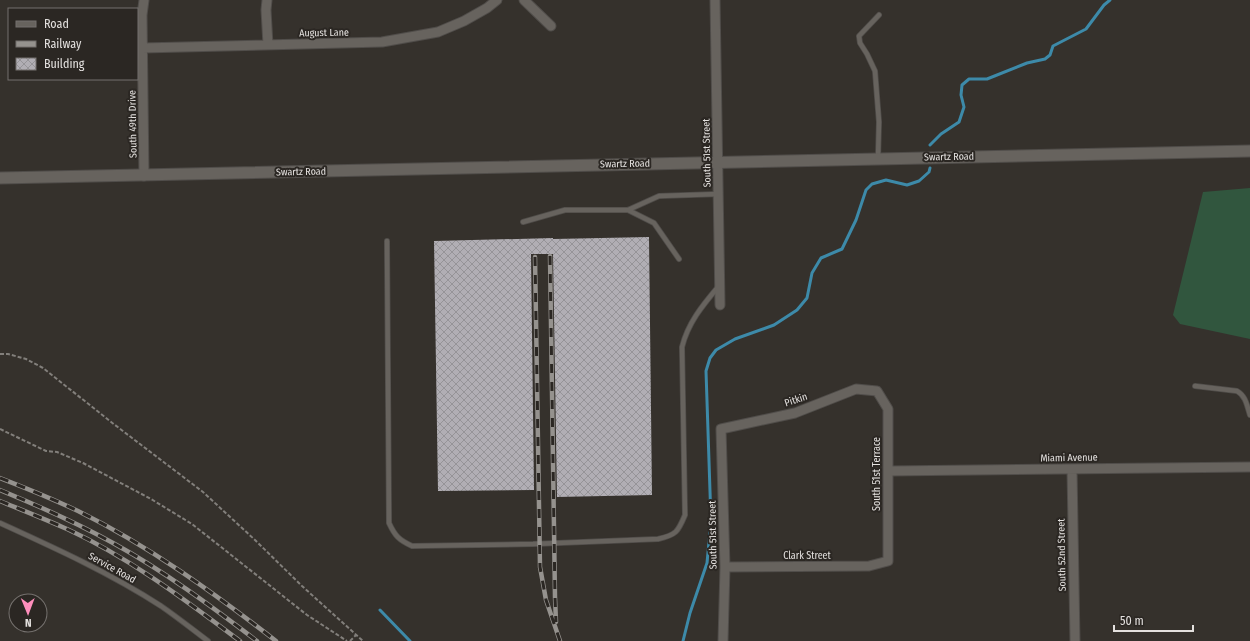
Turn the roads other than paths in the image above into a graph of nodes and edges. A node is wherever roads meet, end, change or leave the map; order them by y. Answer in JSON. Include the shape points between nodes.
{"nodes":[{"id":1,"x":144,"y":0,"type":"edge"},
{"id":2,"x":267,"y":0,"type":"edge"},
{"id":3,"x":497,"y":0,"type":"edge"},
{"id":4,"x":524,"y":0,"type":"edge"},
{"id":5,"x":715,"y":0,"type":"edge"},
{"id":6,"x":879,"y":15,"type":"dead end"},
{"id":7,"x":551,"y":26,"type":"dead end"},
{"id":8,"x":268,"y":45,"type":"junction"},
{"id":9,"x":142,"y":48,"type":"junction"},
{"id":10,"x":1250,"y":150,"type":"edge"},
{"id":11,"x":878,"y":158,"type":"junction"},
{"id":12,"x":718,"y":162,"type":"junction"},
{"id":13,"x":144,"y":176,"type":"junction"},
{"id":14,"x":0,"y":178,"type":"edge"},
{"id":15,"x":719,"y":194,"type":"junction"},
{"id":16,"x":628,"y":210,"type":"junction"},
{"id":17,"x":523,"y":222,"type":"dead end"},
{"id":18,"x":387,"y":241,"type":"dead end"},
{"id":19,"x":679,"y":259,"type":"dead end"},
{"id":20,"x":720,"y":284,"type":"junction"},
{"id":21,"x":720,"y":305,"type":"dead end"},
{"id":22,"x":1195,"y":386,"type":"dead end"},
{"id":23,"x":877,"y":391,"type":"joint"},
{"id":24,"x":1250,"y":415,"type":"edge"},
{"id":25,"x":721,"y":429,"type":"joint"},
{"id":26,"x":1250,"y":467,"type":"edge"},
{"id":27,"x":1072,"y":469,"type":"junction"},
{"id":28,"x":888,"y":471,"type":"junction"},
{"id":29,"x":0,"y":524,"type":"edge"},
{"id":30,"x":888,"y":561,"type":"joint"},
{"id":31,"x":725,"y":567,"type":"junction"},
{"id":32,"x":208,"y":641,"type":"edge"},
{"id":33,"x":723,"y":641,"type":"edge"},
{"id":34,"x":1075,"y":641,"type":"edge"}],
"edges":[{"from":1,"to":9,"type":"street","name":"South 49th Drive"},
{"from":2,"to":8,"type":"street"},
{"from":3,"to":8,"type":"street","name":"August Lane","via":[[464,21],[438,32],[382,42]]},
{"from":4,"to":7,"type":"street"},
{"from":5,"to":12,"type":"street","name":"South 51st Street"},
{"from":6,"to":11,"type":"lane","via":[[859,36],[860,43],[875,71],[879,122]]},
{"from":8,"to":9,"type":"street","name":"August Lane"},
{"from":9,"to":13,"type":"street","name":"South 49th Drive"},
{"from":10,"to":11,"type":"street","name":"Swartz Road"},
{"from":11,"to":12,"type":"street","name":"Swartz Road"},
{"from":12,"to":13,"type":"street","name":"Swartz Road"},
{"from":12,"to":15,"type":"street","name":"South 51st Street"},
{"from":13,"to":14,"type":"street","name":"Swartz Road"},
{"from":15,"to":16,"type":"lane","via":[[659,196]]},
{"from":15,"to":20,"type":"street","name":"South 51st Street"},
{"from":16,"to":17,"type":"lane","via":[[565,210]]},
{"from":16,"to":19,"type":"lane","via":[[654,223]]},
{"from":18,"to":20,"type":"lane","via":[[389,523],[402,542],[412,546],[658,539],[670,536],[679,529],[685,515],[682,347],[690,324]]},
{"from":20,"to":21,"type":"street","name":"South 51st Street"},
{"from":22,"to":24,"type":"lane","via":[[1237,391],[1245,400]]},
{"from":23,"to":25,"type":"street","name":"Pitkin","via":[[856,389],[795,413]]},
{"from":23,"to":28,"type":"street","name":"South 51st Terrace","via":[[888,409]]},
{"from":25,"to":31,"type":"street","name":"South 51st Street"},
{"from":26,"to":27,"type":"street","name":"Miami Avenue"},
{"from":27,"to":28,"type":"street","name":"Miami Avenue"},
{"from":27,"to":34,"type":"street","name":"South 52nd Street"},
{"from":28,"to":30,"type":"street","name":"South 51st Terrace"},
{"from":29,"to":32,"type":"lane","name":"Service Road","via":[[58,549],[118,580],[161,606]]},
{"from":30,"to":31,"type":"street","name":"Clark Street","via":[[869,566]]},
{"from":31,"to":33,"type":"street","name":"South 51st Street"}]}
